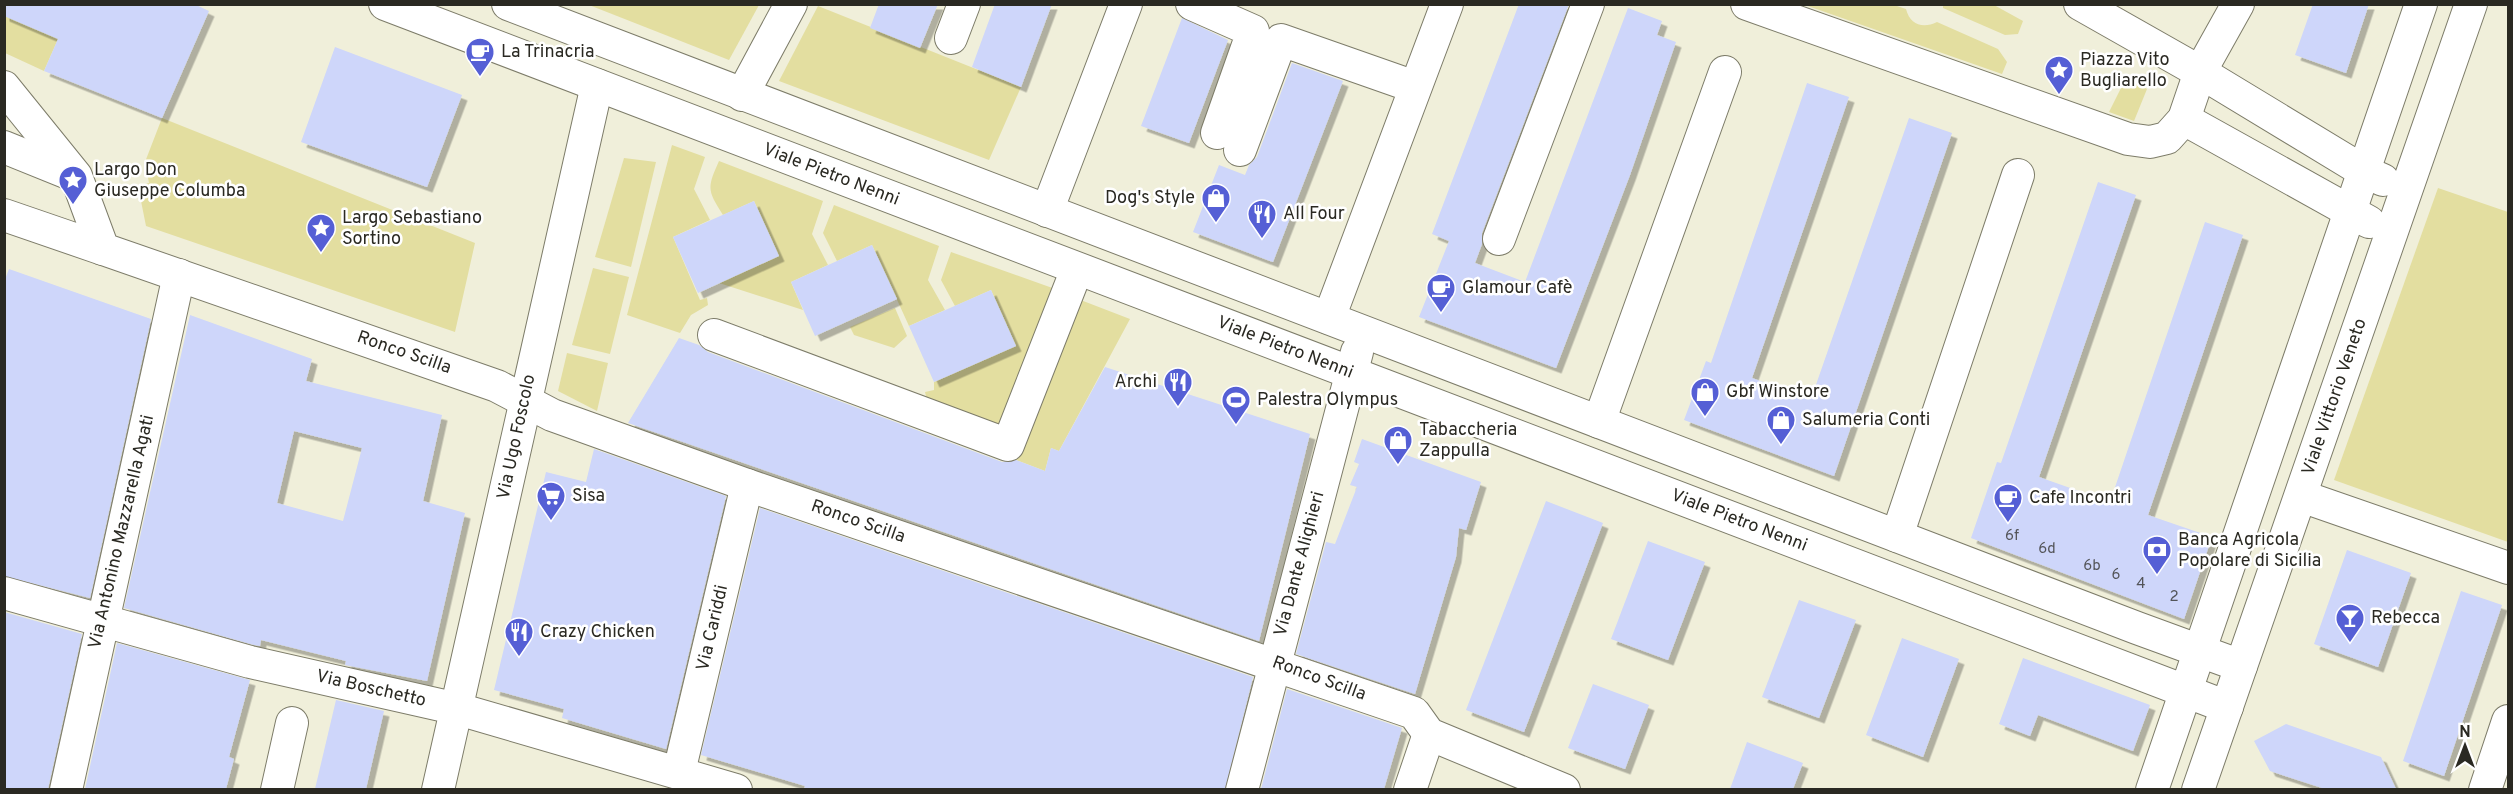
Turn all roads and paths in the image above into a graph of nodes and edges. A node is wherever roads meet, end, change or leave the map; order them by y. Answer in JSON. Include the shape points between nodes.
{"nodes":[{"id":1,"x":385,"y":4,"type":"edge"},
{"id":2,"x":508,"y":4,"type":"edge"},
{"id":3,"x":791,"y":4,"type":"edge"},
{"id":4,"x":964,"y":4,"type":"edge"},
{"id":5,"x":1126,"y":4,"type":"edge"},
{"id":6,"x":1192,"y":4,"type":"edge"},
{"id":7,"x":1447,"y":4,"type":"edge"},
{"id":8,"x":1588,"y":4,"type":"edge"},
{"id":9,"x":1746,"y":4,"type":"edge"},
{"id":10,"x":2080,"y":4,"type":"edge"},
{"id":11,"x":2238,"y":4,"type":"edge"},
{"id":12,"x":2421,"y":4,"type":"edge"},
{"id":13,"x":2471,"y":4,"type":"edge"},
{"id":14,"x":577,"y":31,"type":"junction"},
{"id":15,"x":951,"y":38,"type":"dead end"},
{"id":16,"x":641,"y":56,"type":"junction"},
{"id":17,"x":561,"y":72,"type":"junction"},
{"id":18,"x":1725,"y":72,"type":"dead end"},
{"id":19,"x":2200,"y":72,"type":"junction"},
{"id":20,"x":597,"y":85,"type":"junction"},
{"id":21,"x":4,"y":87,"type":"edge"},
{"id":22,"x":1415,"y":87,"type":"junction"},
{"id":23,"x":742,"y":95,"type":"junction"},
{"id":24,"x":625,"y":96,"type":"junction"},
{"id":25,"x":2184,"y":119,"type":"junction"},
{"id":26,"x":4,"y":147,"type":"edge"},
{"id":27,"x":2365,"y":172,"type":"junction"},
{"id":28,"x":2018,"y":175,"type":"dead end"},
{"id":29,"x":76,"y":176,"type":"junction"},
{"id":30,"x":2407,"y":190,"type":"junction"},
{"id":31,"x":1047,"y":211,"type":"junction"},
{"id":32,"x":4,"y":214,"type":"edge"},
{"id":33,"x":2351,"y":214,"type":"junction"},
{"id":34,"x":2392,"y":233,"type":"junction"},
{"id":35,"x":1499,"y":239,"type":"dead end"},
{"id":36,"x":1129,"y":243,"type":"junction"},
{"id":37,"x":103,"y":249,"type":"junction"},
{"id":38,"x":1077,"y":269,"type":"junction"},
{"id":39,"x":179,"y":275,"type":"junction"},
{"id":40,"x":1114,"y":283,"type":"junction"},
{"id":41,"x":1329,"y":318,"type":"junction"},
{"id":42,"x":1363,"y":332,"type":"junction"},
{"id":43,"x":714,"y":335,"type":"dead end"},
{"id":44,"x":1350,"y":373,"type":"junction"},
{"id":45,"x":525,"y":400,"type":"junction"},
{"id":46,"x":1599,"y":422,"type":"junction"},
{"id":47,"x":747,"y":485,"type":"junction"},
{"id":48,"x":2301,"y":496,"type":"junction"},
{"id":49,"x":1803,"y":500,"type":"junction"},
{"id":50,"x":1897,"y":536,"type":"junction"},
{"id":51,"x":1787,"y":540,"type":"junction"},
{"id":52,"x":2508,"y":568,"type":"edge"},
{"id":53,"x":4,"y":593,"type":"edge"},
{"id":54,"x":102,"y":620,"type":"junction"},
{"id":55,"x":2201,"y":651,"type":"junction"},
{"id":56,"x":1274,"y":663,"type":"junction"},
{"id":57,"x":2241,"y":666,"type":"junction"},
{"id":58,"x":2186,"y":692,"type":"junction"},
{"id":59,"x":2226,"y":707,"type":"junction"},
{"id":60,"x":458,"y":709,"type":"junction"},
{"id":61,"x":2508,"y":722,"type":"edge"},
{"id":62,"x":292,"y":723,"type":"dead end"},
{"id":63,"x":1429,"y":734,"type":"junction"},
{"id":64,"x":679,"y":772,"type":"junction"},
{"id":65,"x":66,"y":789,"type":"edge"},
{"id":66,"x":277,"y":789,"type":"edge"},
{"id":67,"x":438,"y":789,"type":"edge"},
{"id":68,"x":736,"y":789,"type":"edge"},
{"id":69,"x":1242,"y":789,"type":"edge"},
{"id":70,"x":1410,"y":789,"type":"edge"},
{"id":71,"x":1564,"y":789,"type":"edge"},
{"id":72,"x":2152,"y":789,"type":"edge"},
{"id":73,"x":2198,"y":789,"type":"edge"},
{"id":74,"x":2485,"y":789,"type":"edge"}],
"edges":[{"from":1,"to":17,"type":"street","name":"Viale Pietro Nenni"},
{"from":2,"to":14,"type":"street"},
{"from":3,"to":23,"type":"street"},
{"from":4,"to":15,"type":"street"},
{"from":5,"to":31,"type":"street"},
{"from":6,"to":22,"type":"street","via":[[1253,31],[1228,141],[1281,40]]},
{"from":7,"to":22,"type":"street"},
{"from":8,"to":35,"type":"street"},
{"from":9,"to":25,"type":"street","via":[[2128,139],[2150,142],[2167,138]]},
{"from":10,"to":19,"type":"street"},
{"from":11,"to":19,"type":"street"},
{"from":12,"to":27,"type":"street"},
{"from":13,"to":30,"type":"street","name":"Viale Vittorio Veneto"},
{"from":14,"to":16,"type":"street"},
{"from":14,"to":17,"type":"street"},
{"from":16,"to":23,"type":"street"},
{"from":16,"to":24,"type":"street"},
{"from":17,"to":20,"type":"street","name":"Viale Pietro Nenni"},
{"from":18,"to":46,"type":"street"},
{"from":19,"to":25,"type":"street"},
{"from":19,"to":27,"type":"street"},
{"from":20,"to":24,"type":"street","name":"Viale Pietro Nenni"},
{"from":20,"to":45,"type":"street","name":"Via Ugo Foscolo"},
{"from":21,"to":29,"type":"street"},
{"from":22,"to":41,"type":"street"},
{"from":23,"to":31,"type":"street"},
{"from":24,"to":38,"type":"street","name":"Viale Pietro Nenni"},
{"from":25,"to":33,"type":"street"},
{"from":26,"to":29,"type":"street"},
{"from":27,"to":30,"type":"street"},
{"from":27,"to":33,"type":"street"},
{"from":28,"to":50,"type":"street"},
{"from":29,"to":37,"type":"street"},
{"from":30,"to":34,"type":"street","name":"Viale Vittorio Veneto"},
{"from":31,"to":36,"type":"street"},
{"from":32,"to":37,"type":"street","name":"Ronco Scilla"},
{"from":33,"to":34,"type":"street"},
{"from":33,"to":55,"type":"street"},
{"from":34,"to":48,"type":"street","name":"Viale Vittorio Veneto"},
{"from":36,"to":40,"type":"street"},
{"from":36,"to":41,"type":"street"},
{"from":37,"to":39,"type":"street","name":"Ronco Scilla"},
{"from":38,"to":40,"type":"street","name":"Viale Pietro Nenni"},
{"from":38,"to":43,"type":"street","via":[[1008,445]]},
{"from":39,"to":45,"type":"street","name":"Ronco Scilla","via":[[497,386]]},
{"from":39,"to":54,"type":"street","name":"Via Antonino Mazzarella Agati"},
{"from":40,"to":44,"type":"street","name":"Viale Pietro Nenni"},
{"from":41,"to":42,"type":"street"},
{"from":42,"to":44,"type":"street","name":"Via Dante Alighieri"},
{"from":42,"to":46,"type":"street"},
{"from":44,"to":51,"type":"street","name":"Viale Pietro Nenni"},
{"from":44,"to":56,"type":"street","name":"Via Dante Alighieri"},
{"from":45,"to":47,"type":"street","name":"Ronco Scilla","via":[[552,415]]},
{"from":45,"to":60,"type":"street","name":"Via Ugo Foscolo"},
{"from":46,"to":49,"type":"street"},
{"from":47,"to":56,"type":"street","name":"Ronco Scilla"},
{"from":47,"to":64,"type":"street","name":"Via Cariddi"},
{"from":48,"to":52,"type":"street"},
{"from":48,"to":57,"type":"street","name":"Viale Vittorio Veneto"},
{"from":49,"to":50,"type":"street"},
{"from":49,"to":51,"type":"street"},
{"from":50,"to":55,"type":"street"},
{"from":51,"to":58,"type":"street","name":"Viale Pietro Nenni"},
{"from":53,"to":54,"type":"street","name":"Via Boschetto"},
{"from":54,"to":60,"type":"street","name":"Via Boschetto","via":[[250,662]]},
{"from":54,"to":65,"type":"street","name":"Via Antonino Mazzarella Agati"},
{"from":55,"to":57,"type":"street"},
{"from":55,"to":58,"type":"street"},
{"from":56,"to":63,"type":"street","name":"Ronco Scilla","via":[[1414,713]]},
{"from":56,"to":69,"type":"street","name":"Via Dante Alighieri"},
{"from":57,"to":59,"type":"street","name":"Viale Vittorio Veneto"},
{"from":58,"to":59,"type":"street","name":"Viale Pietro Nenni"},
{"from":58,"to":72,"type":"street"},
{"from":59,"to":73,"type":"street","name":"Viale Vittorio Veneto"},
{"from":60,"to":64,"type":"street","name":"Via Boschetto"},
{"from":60,"to":67,"type":"street","name":"Via Ugo Foscolo"},
{"from":61,"to":74,"type":"street"},
{"from":62,"to":66,"type":"street"},
{"from":63,"to":70,"type":"street"},
{"from":63,"to":71,"type":"street","name":"Ronco Scilla"},
{"from":64,"to":68,"type":"street","name":"Via Boschetto"}]}
